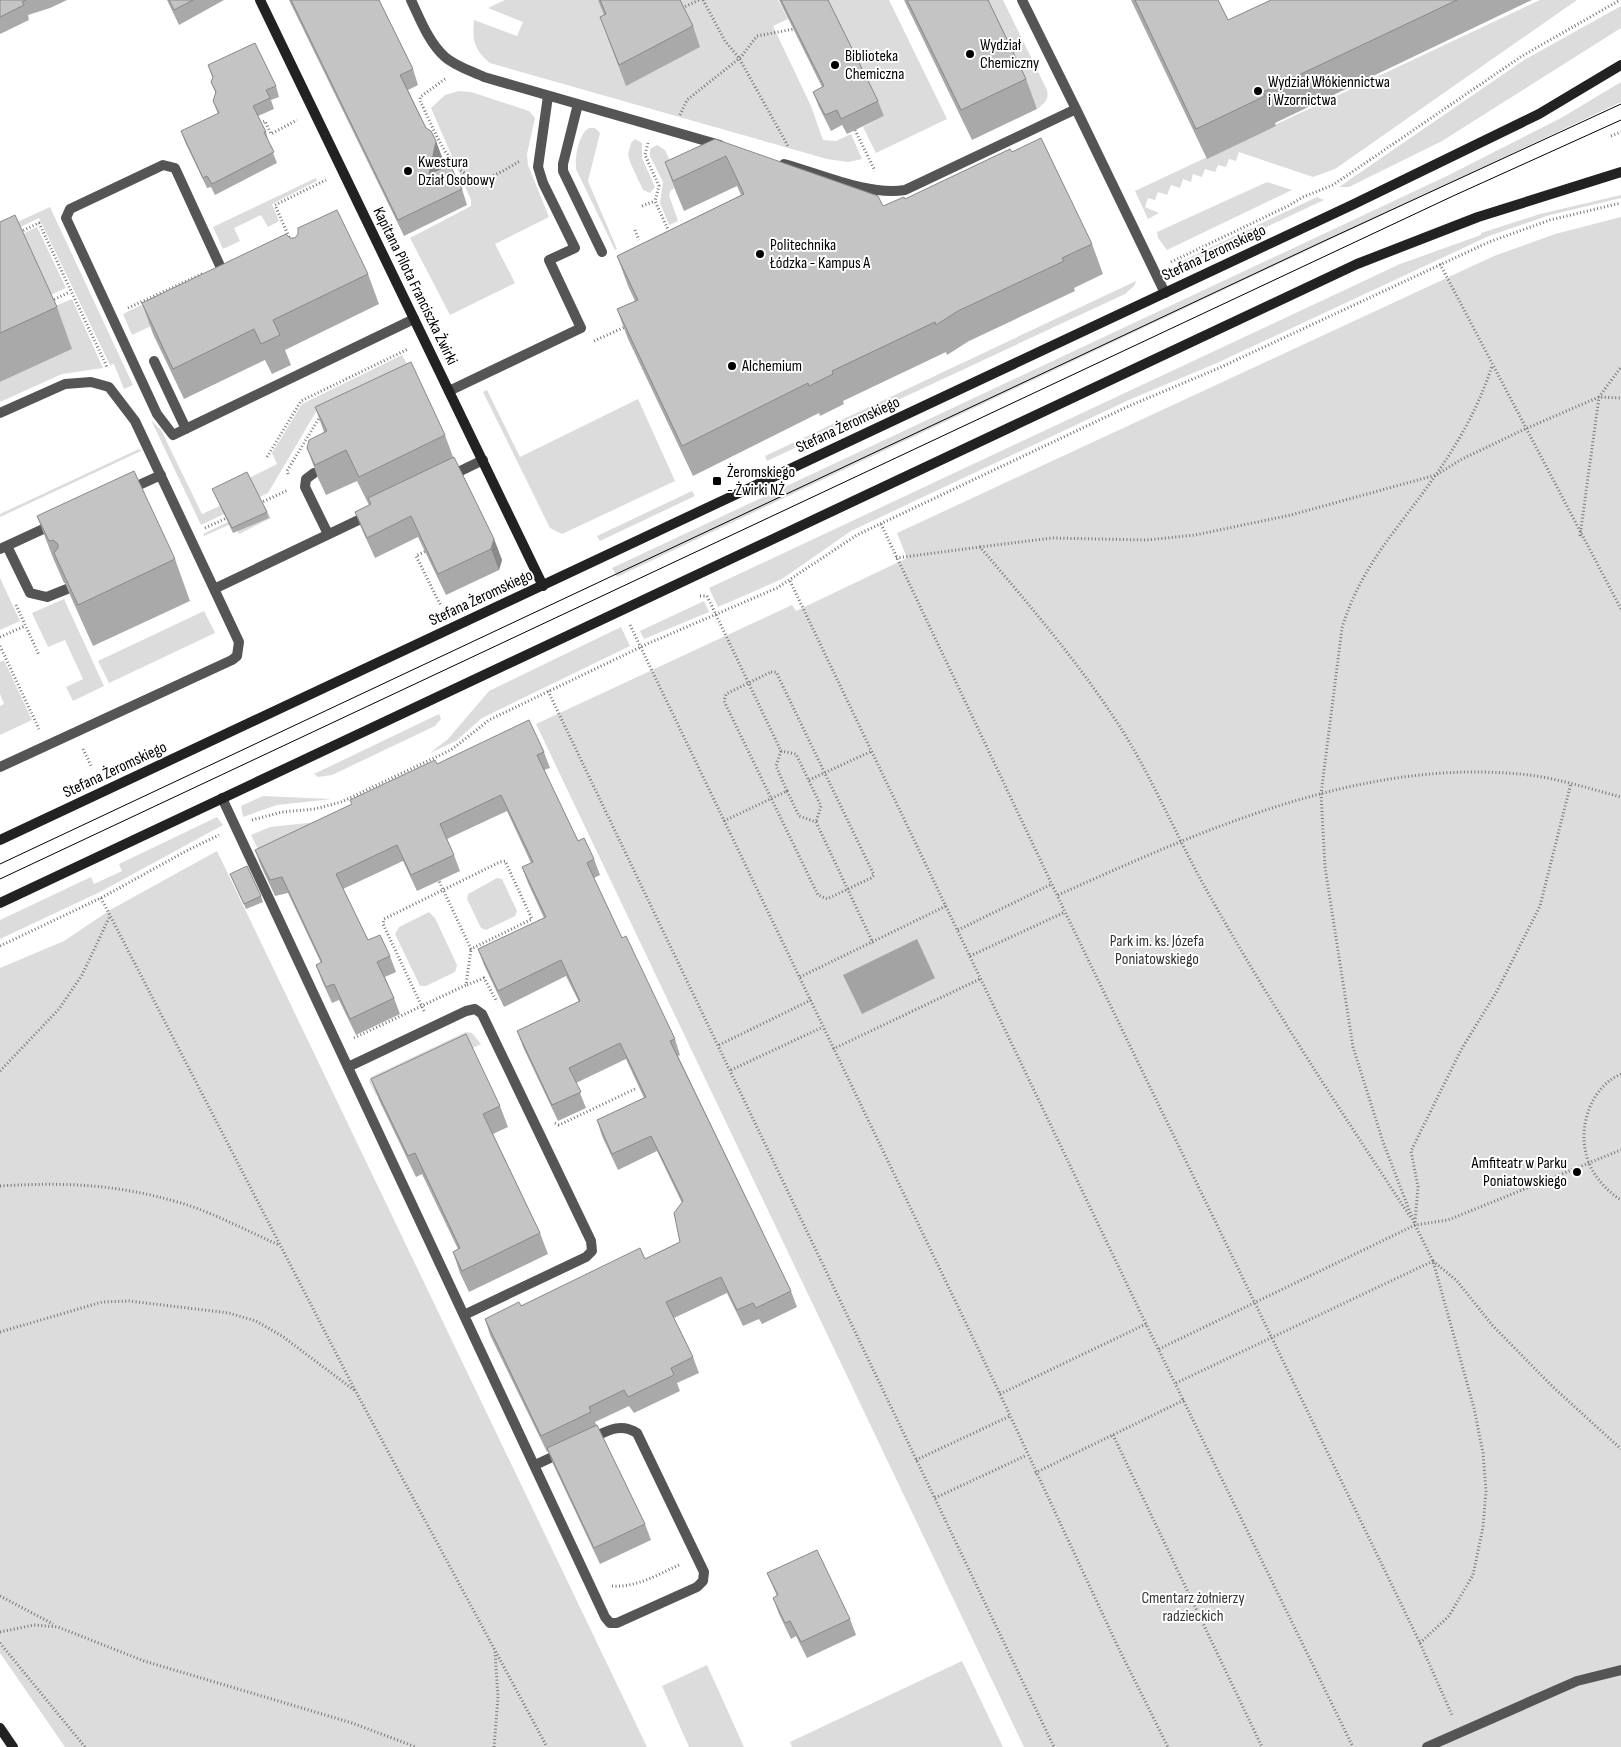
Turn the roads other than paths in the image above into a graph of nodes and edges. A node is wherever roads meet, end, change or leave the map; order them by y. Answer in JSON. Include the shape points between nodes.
{"nodes":[{"id":1,"x":260,"y":0,"type":"edge"},
{"id":2,"x":411,"y":0,"type":"edge"},
{"id":3,"x":1022,"y":0,"type":"edge"},
{"id":4,"x":1621,"y":65,"type":"edge"},
{"id":5,"x":548,"y":96,"type":"junction"},
{"id":6,"x":578,"y":104,"type":"junction"},
{"id":7,"x":1076,"y":110,"type":"junction"},
{"id":8,"x":729,"y":148,"type":"edge"},
{"id":9,"x":774,"y":161,"type":"edge"},
{"id":10,"x":1621,"y":172,"type":"edge"},
{"id":11,"x":602,"y":252,"type":"dead end"},
{"id":12,"x":241,"y":274,"type":"edge"},
{"id":13,"x":1165,"y":293,"type":"junction"},
{"id":14,"x":414,"y":319,"type":"junction"},
{"id":15,"x":154,"y":361,"type":"edge"},
{"id":16,"x":449,"y":391,"type":"junction"},
{"id":17,"x":0,"y":413,"type":"edge"},
{"id":18,"x":186,"y":429,"type":"junction"},
{"id":19,"x":482,"y":460,"type":"junction"},
{"id":20,"x":314,"y":473,"type":"edge"},
{"id":21,"x":161,"y":474,"type":"junction"},
{"id":22,"x":442,"y":480,"type":"edge"},
{"id":23,"x":116,"y":495,"type":"edge"},
{"id":24,"x":380,"y":510,"type":"edge"},
{"id":25,"x":63,"y":520,"type":"edge"},
{"id":26,"x":328,"y":534,"type":"junction"},
{"id":27,"x":3,"y":548,"type":"edge"},
{"id":28,"x":543,"y":586,"type":"junction"},
{"id":29,"x":214,"y":589,"type":"junction"},
{"id":30,"x":67,"y":590,"type":"edge"},
{"id":31,"x":0,"y":767,"type":"edge"},
{"id":32,"x":222,"y":798,"type":"junction"},
{"id":33,"x":0,"y":840,"type":"edge"},
{"id":34,"x":0,"y":902,"type":"edge"},
{"id":35,"x":348,"y":1067,"type":"junction"},
{"id":36,"x":464,"y":1315,"type":"junction"},
{"id":37,"x":534,"y":1465,"type":"junction"},
{"id":38,"x":1621,"y":1670,"type":"edge"},
{"id":39,"x":0,"y":1728,"type":"edge"},
{"id":40,"x":13,"y":1747,"type":"edge"},
{"id":41,"x":1427,"y":1747,"type":"edge"}],
"edges":[{"from":1,"to":14,"type":"main road","name":"Kapitana Pilota Franciszka Żwirki"},
{"from":2,"to":5,"type":"street","via":[[445,57],[484,77]]},
{"from":3,"to":7,"type":"street"},
{"from":4,"to":13,"type":"main road","name":"Stefana Żeromskiego","via":[[1496,136]]},
{"from":5,"to":6,"type":"street"},
{"from":5,"to":16,"type":"street","via":[[538,167],[575,248],[549,260],[581,328]]},
{"from":6,"to":8,"type":"street"},
{"from":6,"to":11,"type":"street","via":[[563,171]]},
{"from":7,"to":9,"type":"street","via":[[916,187],[885,192]]},
{"from":7,"to":13,"type":"street"},
{"from":10,"to":32,"type":"main road","via":[[1478,217],[1357,264]]},
{"from":12,"to":18,"type":"street","via":[[233,278],[225,276],[175,168],[163,165],[70,209],[66,218],[157,414],[173,435]]},
{"from":13,"to":28,"type":"main road","name":"Stefana Żeromskiego"},
{"from":14,"to":16,"type":"main road","name":"Kapitana Pilota Franciszka Żwirki"},
{"from":14,"to":18,"type":"street"},
{"from":15,"to":18,"type":"street"},
{"from":16,"to":19,"type":"main road","name":"Kapitana Pilota Franciszka Żwirki"},
{"from":17,"to":21,"type":"street","via":[[65,384],[77,382],[109,386],[135,421]]},
{"from":19,"to":22,"type":"street"},
{"from":19,"to":28,"type":"main road","name":"Kapitana Pilota Franciszka Żwirki"},
{"from":20,"to":26,"type":"street","via":[[306,479],[305,487]]},
{"from":21,"to":23,"type":"street"},
{"from":21,"to":29,"type":"street"},
{"from":24,"to":26,"type":"street"},
{"from":25,"to":27,"type":"street"},
{"from":26,"to":29,"type":"street"},
{"from":27,"to":30,"type":"street","via":[[30,593],[47,597]]},
{"from":28,"to":33,"type":"main road","name":"Stefana Żeromskiego"},
{"from":29,"to":31,"type":"street","via":[[239,642],[237,656]]},
{"from":32,"to":34,"type":"main road"},
{"from":32,"to":35,"type":"street"},
{"from":35,"to":36,"type":"street"},
{"from":35,"to":36,"type":"street","via":[[466,1011],[475,1009],[482,1014],[593,1246],[590,1255]]},
{"from":36,"to":37,"type":"street"},
{"from":37,"to":37,"type":"street","via":[[610,1623],[703,1581],[704,1572],[637,1432],[628,1427],[616,1427]]},
{"from":38,"to":41,"type":"street","via":[[1577,1682]]},
{"from":39,"to":40,"type":"main road"}]}
